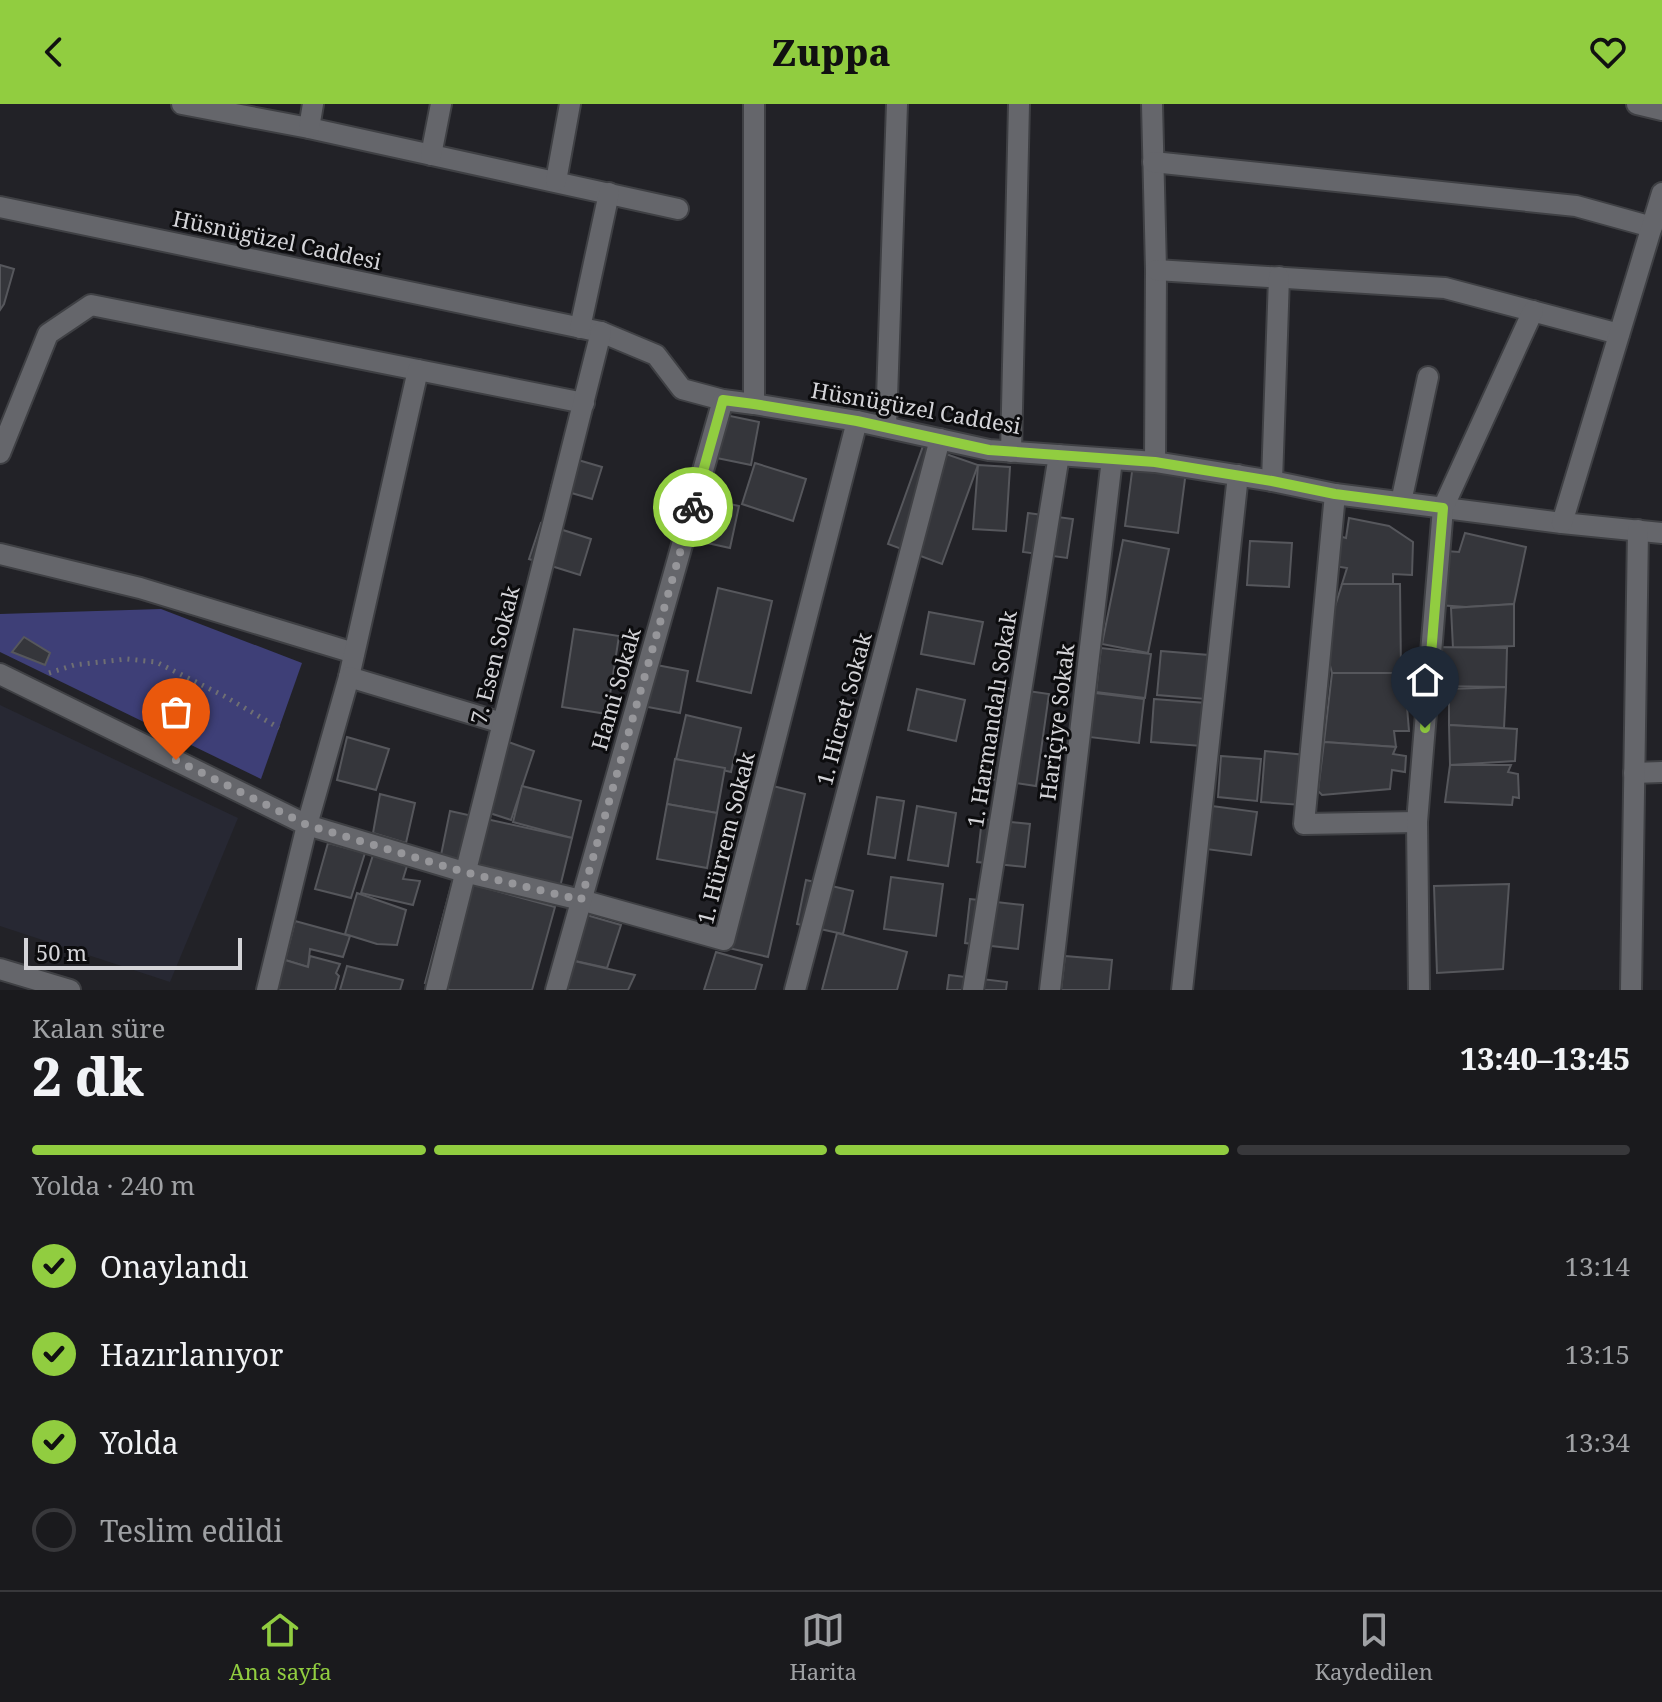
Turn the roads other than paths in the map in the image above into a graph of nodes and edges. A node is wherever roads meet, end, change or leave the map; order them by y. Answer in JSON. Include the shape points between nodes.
{"nodes":[{"id":1,"x":182,"y":104,"type":"edge"},
{"id":2,"x":313,"y":104,"type":"edge"},
{"id":3,"x":441,"y":104,"type":"edge"},
{"id":4,"x":570,"y":104,"type":"edge"},
{"id":5,"x":754,"y":104,"type":"edge"},
{"id":6,"x":897,"y":104,"type":"edge"},
{"id":7,"x":1019,"y":104,"type":"edge"},
{"id":8,"x":1152,"y":104,"type":"edge"},
{"id":9,"x":1637,"y":104,"type":"edge"},
{"id":10,"x":1662,"y":110,"type":"edge"},
{"id":11,"x":309,"y":128,"type":"junction"},
{"id":12,"x":431,"y":155,"type":"junction"},
{"id":13,"x":1153,"y":162,"type":"junction"},
{"id":14,"x":556,"y":181,"type":"junction"},
{"id":15,"x":609,"y":193,"type":"junction"},
{"id":16,"x":1662,"y":193,"type":"edge"},
{"id":17,"x":0,"y":207,"type":"edge"},
{"id":18,"x":678,"y":209,"type":"dead end"},
{"id":19,"x":1652,"y":227,"type":"junction"},
{"id":20,"x":1156,"y":270,"type":"junction"},
{"id":21,"x":1279,"y":277,"type":"junction"},
{"id":22,"x":1533,"y":311,"type":"junction"},
{"id":23,"x":580,"y":328,"type":"junction"},
{"id":24,"x":601,"y":332,"type":"junction"},
{"id":25,"x":1619,"y":334,"type":"junction"},
{"id":26,"x":418,"y":370,"type":"junction"},
{"id":27,"x":1428,"y":377,"type":"dead end"},
{"id":28,"x":723,"y":400,"type":"junction"},
{"id":29,"x":584,"y":403,"type":"junction"},
{"id":30,"x":754,"y":404,"type":"junction"},
{"id":31,"x":857,"y":421,"type":"junction"},
{"id":32,"x":886,"y":427,"type":"junction"},
{"id":33,"x":940,"y":439,"type":"junction"},
{"id":34,"x":1011,"y":452,"type":"junction"},
{"id":35,"x":0,"y":453,"type":"edge"},
{"id":36,"x":1059,"y":455,"type":"junction"},
{"id":37,"x":1112,"y":459,"type":"junction"},
{"id":38,"x":1155,"y":462,"type":"junction"},
{"id":39,"x":1238,"y":475,"type":"junction"},
{"id":40,"x":1272,"y":481,"type":"junction"},
{"id":41,"x":1335,"y":494,"type":"junction"},
{"id":42,"x":1401,"y":502,"type":"junction"},
{"id":43,"x":1443,"y":508,"type":"junction"},
{"id":44,"x":1562,"y":523,"type":"junction"},
{"id":45,"x":1638,"y":530,"type":"junction"},
{"id":46,"x":1662,"y":533,"type":"edge"},
{"id":47,"x":0,"y":554,"type":"edge"},
{"id":48,"x":354,"y":653,"type":"junction"},
{"id":49,"x":349,"y":677,"type":"junction"},
{"id":50,"x":9,"y":678,"type":"edge"},
{"id":51,"x":502,"y":723,"type":"junction"},
{"id":52,"x":1662,"y":772,"type":"edge"},
{"id":53,"x":1634,"y":773,"type":"junction"},
{"id":54,"x":1417,"y":822,"type":"junction"},
{"id":55,"x":307,"y":825,"type":"junction"},
{"id":56,"x":464,"y":872,"type":"junction"},
{"id":57,"x":581,"y":900,"type":"junction"},
{"id":58,"x":0,"y":969,"type":"edge"},
{"id":59,"x":70,"y":990,"type":"edge"},
{"id":60,"x":267,"y":990,"type":"edge"},
{"id":61,"x":436,"y":990,"type":"edge"},
{"id":62,"x":556,"y":990,"type":"edge"},
{"id":63,"x":795,"y":990,"type":"edge"},
{"id":64,"x":973,"y":990,"type":"edge"},
{"id":65,"x":1050,"y":990,"type":"edge"},
{"id":66,"x":1182,"y":990,"type":"edge"},
{"id":67,"x":1419,"y":990,"type":"edge"},
{"id":68,"x":1631,"y":990,"type":"edge"}],
"edges":[{"from":1,"to":11,"type":"street"},
{"from":2,"to":11,"type":"street"},
{"from":3,"to":12,"type":"street"},
{"from":4,"to":14,"type":"street"},
{"from":5,"to":30,"type":"street"},
{"from":6,"to":32,"type":"street"},
{"from":7,"to":34,"type":"street"},
{"from":8,"to":13,"type":"street"},
{"from":9,"to":10,"type":"street"},
{"from":11,"to":12,"type":"street"},
{"from":12,"to":14,"type":"street"},
{"from":13,"to":19,"type":"street","via":[[1576,206]]},
{"from":13,"to":20,"type":"street"},
{"from":14,"to":15,"type":"street"},
{"from":15,"to":18,"type":"street"},
{"from":15,"to":23,"type":"street"},
{"from":16,"to":19,"type":"street"},
{"from":17,"to":23,"type":"street","name":"Hüsnügüzel Caddesi"},
{"from":19,"to":25,"type":"street"},
{"from":20,"to":21,"type":"street"},
{"from":20,"to":38,"type":"street"},
{"from":21,"to":22,"type":"street","via":[[1445,288]]},
{"from":21,"to":40,"type":"street"},
{"from":22,"to":25,"type":"street"},
{"from":22,"to":43,"type":"street"},
{"from":23,"to":24,"type":"street","name":"Hüsnügüzel Caddesi"},
{"from":24,"to":28,"type":"street","name":"Hüsnügüzel Caddesi","via":[[656,355],[682,389]]},
{"from":24,"to":29,"type":"street","name":"7. Esen Sokak"},
{"from":25,"to":44,"type":"street"},
{"from":26,"to":29,"type":"street"},
{"from":26,"to":35,"type":"street","via":[[91,305],[48,334]]},
{"from":26,"to":48,"type":"street"},
{"from":27,"to":42,"type":"street"},
{"from":28,"to":30,"type":"street","name":"Hüsnügüzel Caddesi"},
{"from":28,"to":57,"type":"street","name":"Hami Sokak"},
{"from":29,"to":51,"type":"street","name":"7. Esen Sokak"},
{"from":30,"to":31,"type":"street","name":"Hüsnügüzel Caddesi"},
{"from":31,"to":32,"type":"street","name":"Hüsnügüzel Caddesi"},
{"from":31,"to":57,"type":"street","name":"1. Hürrem Sokak","via":[[724,940]]},
{"from":32,"to":33,"type":"street","name":"Hüsnügüzel Caddesi"},
{"from":33,"to":34,"type":"street","name":"Hüsnügüzel Caddesi"},
{"from":33,"to":63,"type":"street","name":"1. Hicret Sokak"},
{"from":34,"to":36,"type":"street","name":"Hüsnügüzel Caddesi"},
{"from":36,"to":37,"type":"street","name":"Hüsnügüzel Caddesi"},
{"from":36,"to":64,"type":"street","name":"1. Harmandalı Sokak"},
{"from":37,"to":38,"type":"street","name":"Hüsnügüzel Caddesi"},
{"from":37,"to":65,"type":"street","name":"Hariçiye Sokak"},
{"from":38,"to":39,"type":"street","name":"Hüsnügüzel Caddesi"},
{"from":39,"to":40,"type":"street","name":"Hüsnügüzel Caddesi"},
{"from":39,"to":66,"type":"street"},
{"from":40,"to":41,"type":"street","name":"Hüsnügüzel Caddesi"},
{"from":41,"to":42,"type":"street","name":"Hüsnügüzel Caddesi"},
{"from":41,"to":54,"type":"street","via":[[1304,824]]},
{"from":42,"to":43,"type":"street","name":"Hüsnügüzel Caddesi"},
{"from":43,"to":44,"type":"street","name":"Hüsnügüzel Caddesi"},
{"from":43,"to":54,"type":"street"},
{"from":44,"to":45,"type":"street","name":"Hüsnügüzel Caddesi"},
{"from":45,"to":46,"type":"street","name":"Hüsnügüzel Caddesi"},
{"from":45,"to":53,"type":"street"},
{"from":47,"to":48,"type":"street","via":[[140,588]]},
{"from":48,"to":49,"type":"street"},
{"from":49,"to":51,"type":"street"},
{"from":49,"to":55,"type":"street"},
{"from":50,"to":55,"type":"street","name":"1. Hürrem Sokak"},
{"from":51,"to":56,"type":"street","name":"7. Esen Sokak"},
{"from":52,"to":53,"type":"street"},
{"from":53,"to":68,"type":"street"},
{"from":54,"to":67,"type":"street"},
{"from":55,"to":56,"type":"street","name":"1. Hürrem Sokak"},
{"from":55,"to":60,"type":"street"},
{"from":56,"to":57,"type":"street","name":"1. Hürrem Sokak"},
{"from":56,"to":61,"type":"street","name":"7. Esen Sokak"},
{"from":57,"to":62,"type":"street","name":"Hami Sokak"},
{"from":58,"to":59,"type":"street"}]}
